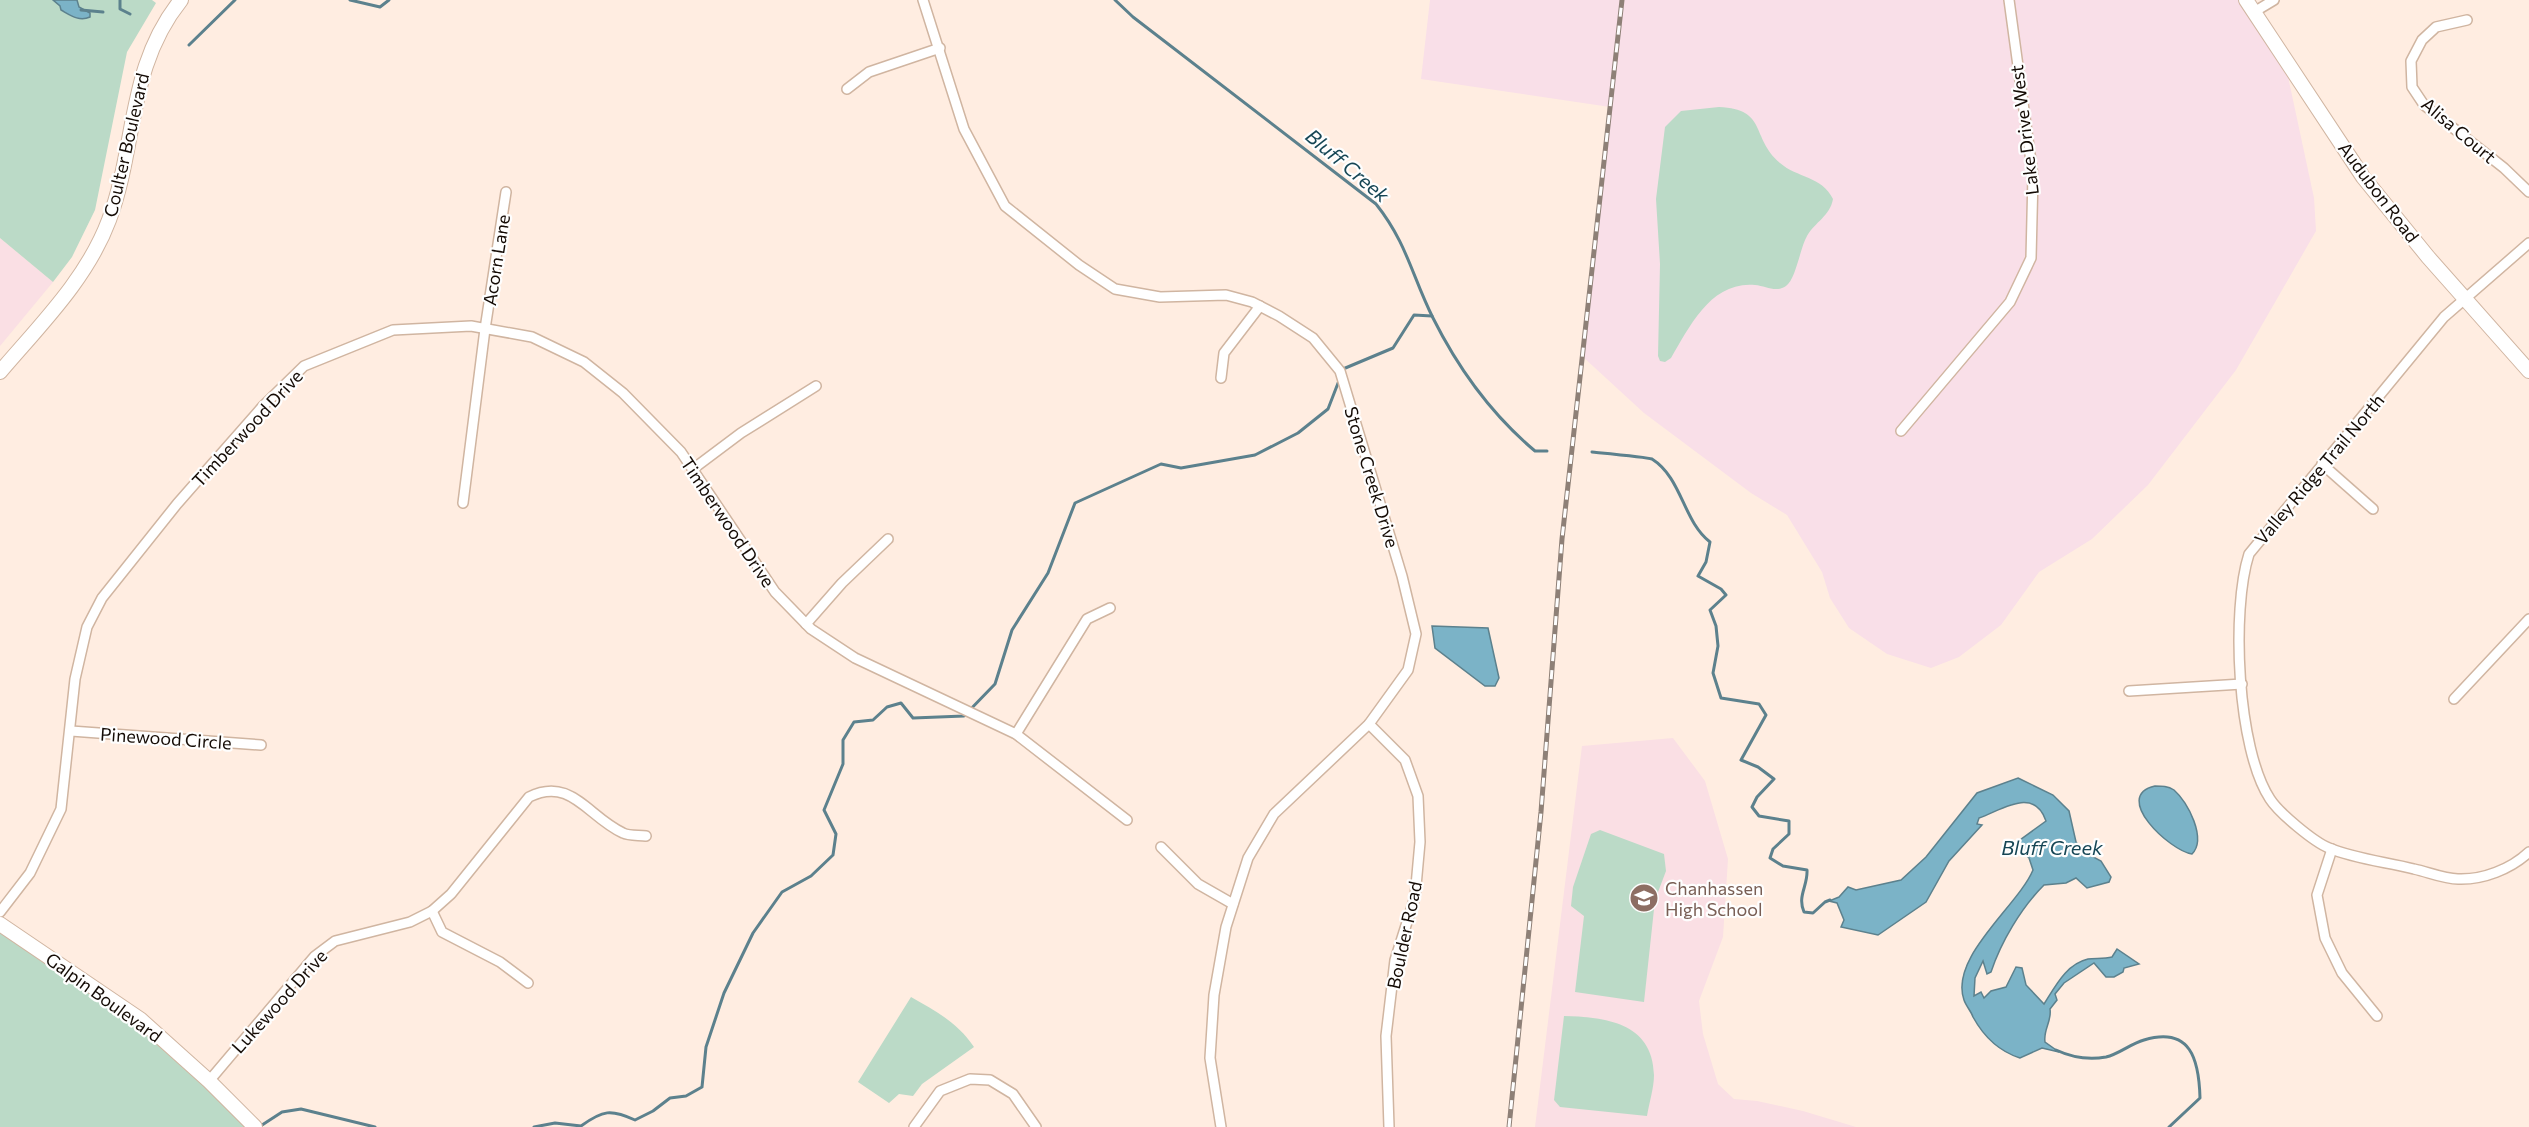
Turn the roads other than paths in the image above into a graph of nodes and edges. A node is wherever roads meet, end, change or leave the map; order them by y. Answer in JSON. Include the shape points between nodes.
{"nodes":[{"id":1,"x":181,"y":0,"type":"edge"},
{"id":2,"x":923,"y":0,"type":"edge"},
{"id":3,"x":2009,"y":0,"type":"edge"},
{"id":4,"x":2246,"y":0,"type":"edge"},
{"id":5,"x":2274,"y":0,"type":"edge"},
{"id":6,"x":2254,"y":12,"type":"junction"},
{"id":7,"x":2467,"y":20,"type":"dead end"},
{"id":8,"x":940,"y":48,"type":"junction"},
{"id":9,"x":847,"y":90,"type":"dead end"},
{"id":10,"x":507,"y":192,"type":"dead end"},
{"id":11,"x":2529,"y":192,"type":"edge"},
{"id":12,"x":2529,"y":243,"type":"edge"},
{"id":13,"x":2466,"y":299,"type":"junction"},
{"id":14,"x":1260,"y":306,"type":"junction"},
{"id":15,"x":485,"y":329,"type":"junction"},
{"id":16,"x":2529,"y":371,"type":"edge"},
{"id":17,"x":0,"y":372,"type":"edge"},
{"id":18,"x":1221,"y":378,"type":"dead end"},
{"id":19,"x":816,"y":386,"type":"dead end"},
{"id":20,"x":1901,"y":431,"type":"dead end"},
{"id":21,"x":2322,"y":464,"type":"junction"},
{"id":22,"x":693,"y":469,"type":"junction"},
{"id":23,"x":463,"y":503,"type":"dead end"},
{"id":24,"x":2373,"y":509,"type":"dead end"},
{"id":25,"x":888,"y":538,"type":"dead end"},
{"id":26,"x":1110,"y":608,"type":"dead end"},
{"id":27,"x":2529,"y":619,"type":"edge"},
{"id":28,"x":806,"y":624,"type":"junction"},
{"id":29,"x":2242,"y":684,"type":"junction"},
{"id":30,"x":2129,"y":691,"type":"dead end"},
{"id":31,"x":2454,"y":699,"type":"dead end"},
{"id":32,"x":1369,"y":724,"type":"junction"},
{"id":33,"x":71,"y":731,"type":"junction"},
{"id":34,"x":1016,"y":734,"type":"junction"},
{"id":35,"x":261,"y":745,"type":"dead end"},
{"id":36,"x":1127,"y":820,"type":"dead end"},
{"id":37,"x":646,"y":836,"type":"dead end"},
{"id":38,"x":1161,"y":847,"type":"dead end"},
{"id":39,"x":2332,"y":849,"type":"junction"},
{"id":40,"x":2529,"y":852,"type":"edge"},
{"id":41,"x":1233,"y":904,"type":"junction"},
{"id":42,"x":432,"y":911,"type":"junction"},
{"id":43,"x":0,"y":912,"type":"edge"},
{"id":44,"x":0,"y":924,"type":"edge"},
{"id":45,"x":528,"y":983,"type":"dead end"},
{"id":46,"x":2377,"y":1016,"type":"dead end"},
{"id":47,"x":209,"y":1081,"type":"junction"},
{"id":48,"x":255,"y":1127,"type":"edge"},
{"id":49,"x":914,"y":1127,"type":"edge"},
{"id":50,"x":1036,"y":1127,"type":"edge"},
{"id":51,"x":1221,"y":1127,"type":"edge"},
{"id":52,"x":1389,"y":1127,"type":"edge"}],
"edges":[{"from":1,"to":17,"type":"street","name":"Coulter Boulevard","via":[[155,39],[144,67],[113,208],[97,248],[76,281]]},
{"from":2,"to":8,"type":"street","name":"Stone Creek Drive"},
{"from":3,"to":20,"type":"street","name":"Lake Drive West","via":[[2033,176],[2031,258],[2010,302]]},
{"from":4,"to":6,"type":"street","name":"Audubon Road"},
{"from":5,"to":6,"type":"street"},
{"from":6,"to":13,"type":"street","name":"Audubon Road","via":[[2363,177]]},
{"from":7,"to":11,"type":"street","name":"Alisa Court","via":[[2436,27],[2422,40],[2411,61],[2412,87],[2424,105]]},
{"from":8,"to":9,"type":"street","via":[[869,72]]},
{"from":8,"to":14,"type":"street","name":"Stone Creek Drive","via":[[964,129],[1005,206],[1115,289],[1160,297],[1226,295]]},
{"from":10,"to":15,"type":"street","name":"Acorn Lane"},
{"from":12,"to":13,"type":"street","name":"Valley Ridge Trail North"},
{"from":13,"to":16,"type":"street","name":"Audubon Road"},
{"from":13,"to":21,"type":"street","name":"Valley Ridge Trail North","via":[[2444,317]]},
{"from":14,"to":18,"type":"street","via":[[1224,353]]},
{"from":14,"to":32,"type":"street","name":"Stone Creek Drive","via":[[1312,338],[1340,371],[1402,576],[1416,634],[1408,670]]},
{"from":15,"to":22,"type":"street","name":"Timberwood Drive","via":[[532,338],[584,362],[622,393]]},
{"from":15,"to":23,"type":"street","name":"Acorn Lane"},
{"from":15,"to":33,"type":"street","name":"Timberwood Drive","via":[[471,326],[393,330],[304,366],[271,398],[177,504],[102,598],[87,627],[75,679]]},
{"from":19,"to":22,"type":"street"},
{"from":21,"to":24,"type":"street"},
{"from":21,"to":29,"type":"street","name":"Valley Ridge Trail North","via":[[2249,554],[2241,578],[2238,619]]},
{"from":22,"to":28,"type":"street","name":"Timberwood Drive","via":[[775,592]]},
{"from":25,"to":28,"type":"street"},
{"from":26,"to":34,"type":"street","via":[[1087,619]]},
{"from":27,"to":31,"type":"street"},
{"from":28,"to":34,"type":"street","name":"Timberwood Drive","via":[[855,658]]},
{"from":29,"to":30,"type":"street"},
{"from":29,"to":39,"type":"street","name":"Valley Ridge Trail North","via":[[2256,770],[2270,800],[2295,824]]},
{"from":32,"to":41,"type":"street","name":"Stone Creek Drive","via":[[1274,814],[1248,858]]},
{"from":32,"to":52,"type":"street","name":"Boulder Road","via":[[1405,760],[1418,796],[1420,842],[1415,897],[1395,960],[1386,1035]]},
{"from":33,"to":35,"type":"street","name":"Pinewood Circle"},
{"from":33,"to":43,"type":"street","name":"Timberwood Drive","via":[[61,808],[30,873]]},
{"from":34,"to":36,"type":"street","name":"Timberwood Drive"},
{"from":37,"to":42,"type":"street","name":"Lukewood Drive","via":[[624,834],[563,792],[545,789],[529,797],[451,894]]},
{"from":38,"to":41,"type":"street","via":[[1198,884]]},
{"from":39,"to":40,"type":"street","via":[[2458,879],[2487,875],[2518,863]]},
{"from":39,"to":46,"type":"street","via":[[2317,895],[2325,938],[2342,973]]},
{"from":41,"to":51,"type":"street","name":"Stone Creek Drive","via":[[1214,994],[1210,1058]]},
{"from":42,"to":45,"type":"street","via":[[442,932],[500,962]]},
{"from":42,"to":47,"type":"street","name":"Lukewood Drive","via":[[410,922],[335,941],[315,956]]},
{"from":44,"to":47,"type":"street","name":"Galpin Boulevard","via":[[140,1019]]},
{"from":47,"to":48,"type":"street","name":"Galpin Boulevard"},
{"from":49,"to":50,"type":"street","via":[[940,1091],[970,1079],[990,1080],[1013,1094]]}]}
